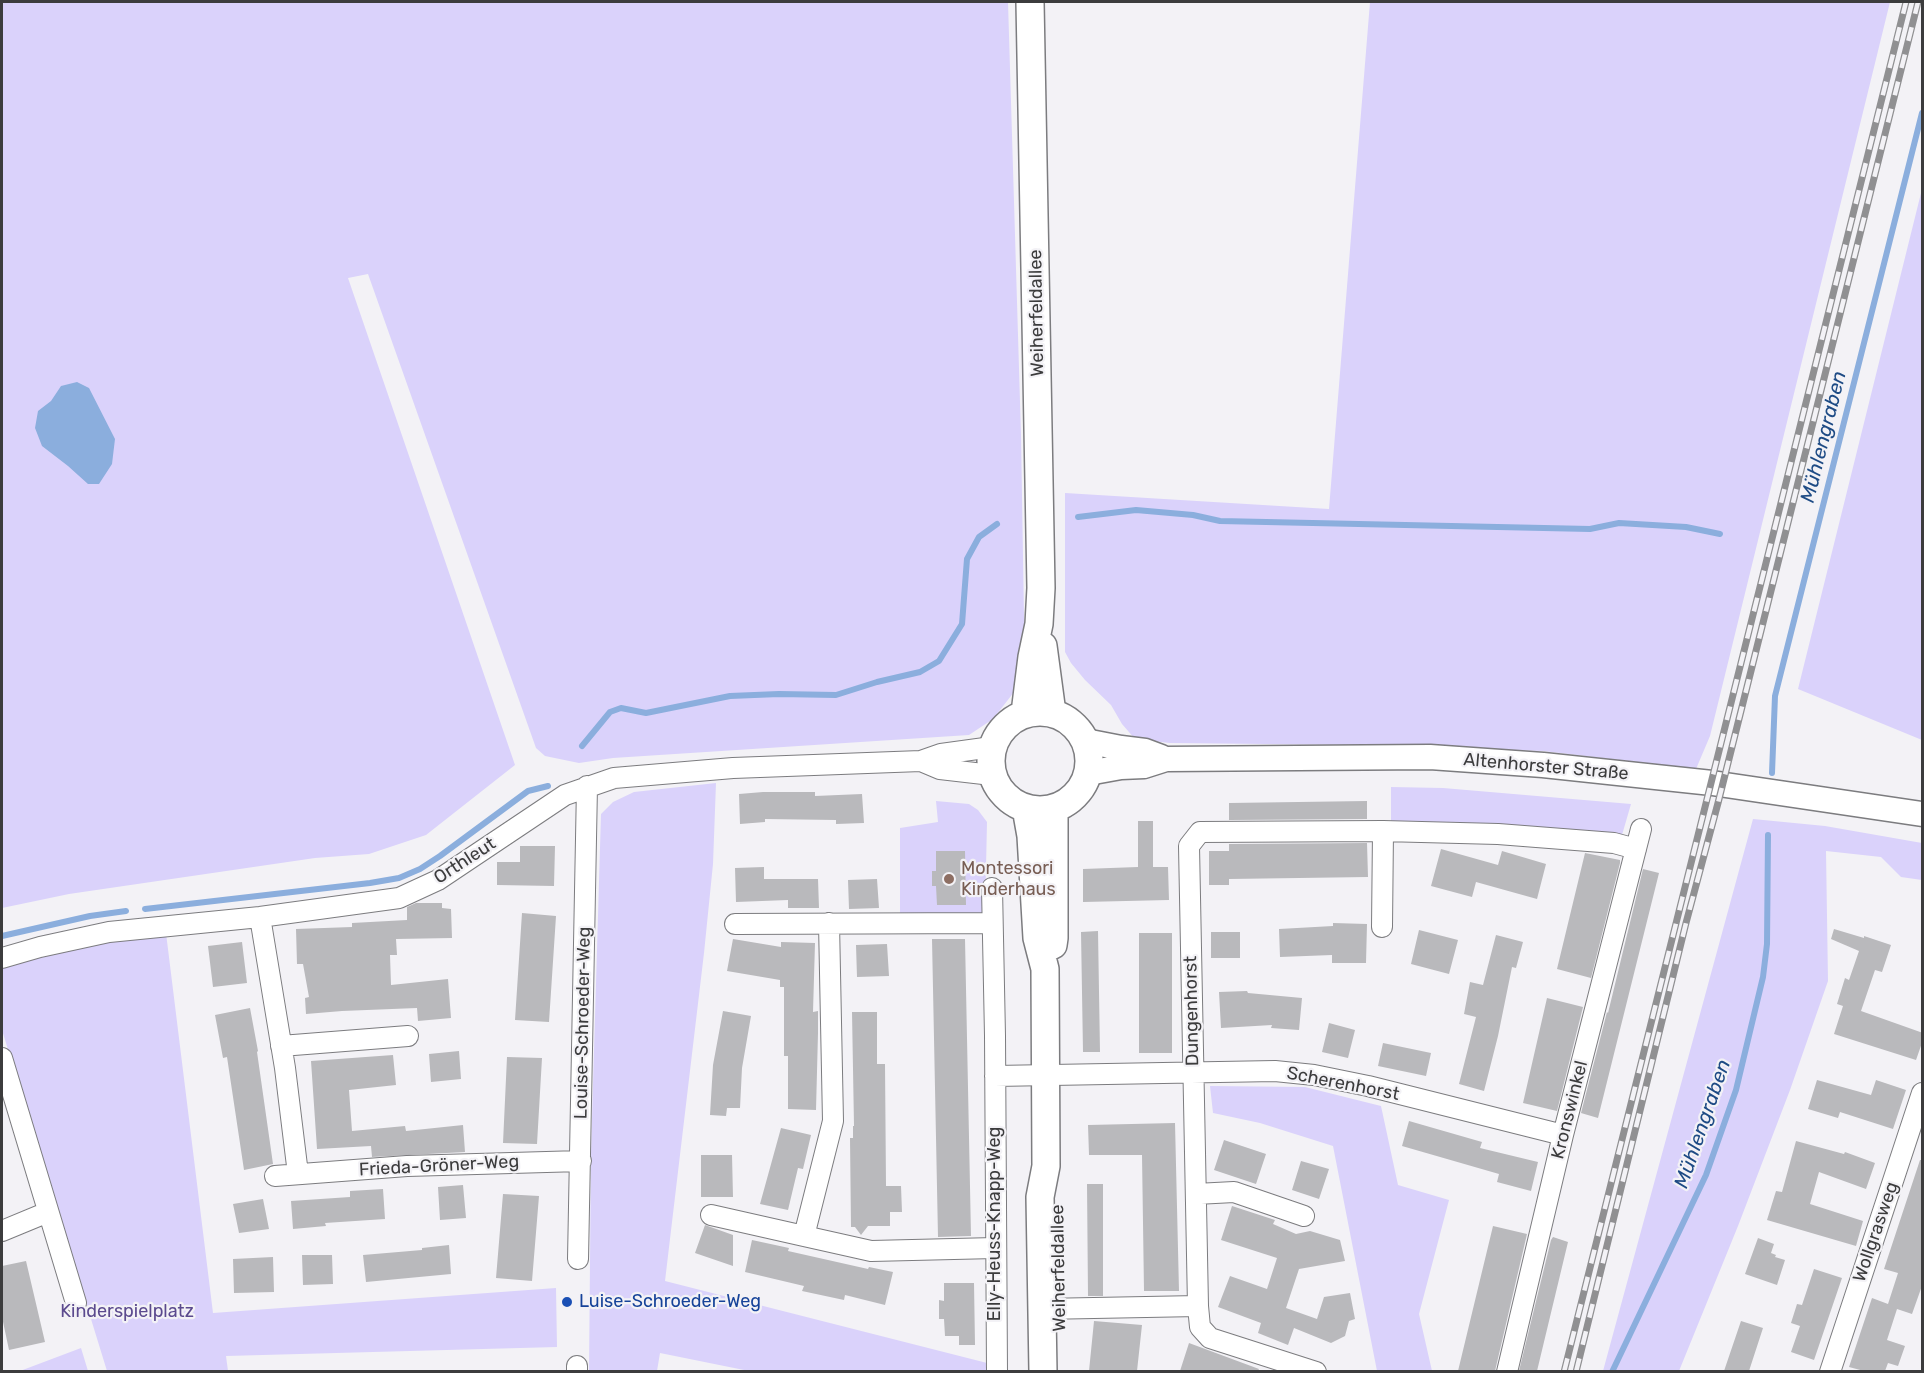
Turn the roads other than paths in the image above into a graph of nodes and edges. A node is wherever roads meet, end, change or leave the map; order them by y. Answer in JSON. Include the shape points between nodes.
{"nodes":[{"id":1,"x":1030,"y":2,"type":"edge"},
{"id":2,"x":1039,"y":624,"type":"junction"},
{"id":3,"x":1025,"y":713,"type":"junction"},
{"id":4,"x":1052,"y":713,"type":"junction"},
{"id":5,"x":1085,"y":741,"type":"junction"},
{"id":6,"x":992,"y":747,"type":"junction"},
{"id":7,"x":1166,"y":759,"type":"junction"},
{"id":8,"x":921,"y":760,"type":"junction"},
{"id":9,"x":1088,"y":773,"type":"junction"},
{"id":10,"x":992,"y":775,"type":"junction"},
{"id":11,"x":587,"y":786,"type":"junction"},
{"id":12,"x":1026,"y":808,"type":"junction"},
{"id":13,"x":1054,"y":808,"type":"junction"},
{"id":14,"x":1923,"y":814,"type":"edge"},
{"id":15,"x":1641,"y":829,"type":"dead end"},
{"id":16,"x":1383,"y":831,"type":"junction"},
{"id":17,"x":1636,"y":849,"type":"junction"},
{"id":18,"x":992,"y":888,"type":"dead end"},
{"id":19,"x":260,"y":917,"type":"junction"},
{"id":20,"x":992,"y":922,"type":"junction"},
{"id":21,"x":830,"y":923,"type":"junction"},
{"id":22,"x":735,"y":924,"type":"dead end"},
{"id":23,"x":1382,"y":927,"type":"dead end"},
{"id":24,"x":2,"y":958,"type":"edge"},
{"id":25,"x":1046,"y":969,"type":"junction"},
{"id":26,"x":408,"y":1036,"type":"dead end"},
{"id":27,"x":281,"y":1046,"type":"junction"},
{"id":28,"x":2,"y":1058,"type":"edge"},
{"id":29,"x":1193,"y":1073,"type":"junction"},
{"id":30,"x":1046,"y":1075,"type":"junction"},
{"id":31,"x":995,"y":1076,"type":"junction"},
{"id":32,"x":6,"y":1091,"type":"edge"},
{"id":33,"x":1923,"y":1093,"type":"edge"},
{"id":34,"x":1563,"y":1135,"type":"junction"},
{"id":35,"x":581,"y":1161,"type":"junction"},
{"id":36,"x":298,"y":1174,"type":"junction"},
{"id":37,"x":275,"y":1176,"type":"dead end"},
{"id":38,"x":1196,"y":1194,"type":"junction"},
{"id":39,"x":48,"y":1212,"type":"junction"},
{"id":40,"x":711,"y":1215,"type":"dead end"},
{"id":41,"x":1305,"y":1216,"type":"dead end"},
{"id":42,"x":2,"y":1231,"type":"edge"},
{"id":43,"x":804,"y":1236,"type":"junction"},
{"id":44,"x":995,"y":1248,"type":"junction"},
{"id":45,"x":578,"y":1259,"type":"dead end"},
{"id":46,"x":76,"y":1303,"type":"dead end"},
{"id":47,"x":1198,"y":1306,"type":"junction"},
{"id":48,"x":1051,"y":1309,"type":"junction"},
{"id":49,"x":997,"y":1371,"type":"edge"},
{"id":50,"x":1043,"y":1371,"type":"edge"},
{"id":51,"x":1061,"y":1371,"type":"edge"},
{"id":52,"x":1316,"y":1371,"type":"edge"},
{"id":53,"x":1507,"y":1371,"type":"edge"},
{"id":54,"x":1830,"y":1371,"type":"edge"}],
"edges":[{"from":1,"to":2,"type":"main road","name":"Weiherfeldallee"},
{"from":2,"to":3,"type":"main road","name":"Weiherfeldallee"},
{"from":2,"to":4,"type":"main road","name":"Weiherfeldallee"},
{"from":3,"to":4,"type":"main road"},
{"from":3,"to":6,"type":"main road","via":[[1010,720]]},
{"from":4,"to":5,"type":"main road","via":[[1066,718]]},
{"from":5,"to":7,"type":"street","name":"Altenhorster Straße","via":[[1145,751]]},
{"from":5,"to":9,"type":"main road"},
{"from":6,"to":8,"type":"street","name":"Orthleut"},
{"from":6,"to":10,"type":"main road"},
{"from":7,"to":9,"type":"street","name":"Altenhorster Straße","via":[[1144,766]]},
{"from":7,"to":14,"type":"street","name":"Altenhorster Straße","via":[[1430,757],[1543,765],[1712,783]]},
{"from":8,"to":10,"type":"street","name":"Orthleut","via":[[940,769]]},
{"from":8,"to":11,"type":"street","name":"Orthleut","via":[[670,772],[614,778]]},
{"from":9,"to":13,"type":"main road","via":[[1076,795]]},
{"from":10,"to":12,"type":"main road","via":[[999,790]]},
{"from":11,"to":19,"type":"street","name":"Orthleut","via":[[565,795],[438,880],[399,898]]},
{"from":11,"to":35,"type":"street","name":"Louise-Schroeder-Weg"},
{"from":12,"to":13,"type":"main road"},
{"from":12,"to":25,"type":"main road","name":"Weiherfeldallee","via":[[1037,938]]},
{"from":13,"to":25,"type":"main road","name":"Weiherfeldallee","via":[[1054,938]]},
{"from":15,"to":17,"type":"street","name":"Kronswinkel"},
{"from":16,"to":17,"type":"street","via":[[1498,834],[1614,843]]},
{"from":16,"to":23,"type":"street"},
{"from":16,"to":29,"type":"street","name":"Dungenhorst","via":[[1200,832],[1189,846]]},
{"from":17,"to":34,"type":"street","name":"Kronswinkel"},
{"from":18,"to":20,"type":"street","name":"Elly-Heuss-Knapp-Weg"},
{"from":19,"to":24,"type":"street","name":"Orthleut","via":[[109,932]]},
{"from":19,"to":27,"type":"street"},
{"from":20,"to":21,"type":"street"},
{"from":20,"to":31,"type":"street","name":"Elly-Heuss-Knapp-Weg"},
{"from":21,"to":22,"type":"street"},
{"from":21,"to":43,"type":"street","via":[[833,1121]]},
{"from":25,"to":30,"type":"main road","name":"Weiherfeldallee"},
{"from":26,"to":27,"type":"street"},
{"from":27,"to":36,"type":"street"},
{"from":28,"to":32,"type":"street"},
{"from":29,"to":30,"type":"street","name":"Scherenhorst"},
{"from":29,"to":34,"type":"street","name":"Scherenhorst","via":[[1275,1071],[1314,1075]]},
{"from":29,"to":38,"type":"street","name":"Dungenhorst"},
{"from":30,"to":31,"type":"street"},
{"from":30,"to":48,"type":"main road","name":"Weiherfeldallee","via":[[1046,1166],[1058,1198]]},
{"from":31,"to":44,"type":"street","name":"Elly-Heuss-Knapp-Weg"},
{"from":32,"to":39,"type":"street"},
{"from":33,"to":54,"type":"street","name":"Wollgrasweg"},
{"from":34,"to":53,"type":"street","name":"Kronswinkel"},
{"from":35,"to":36,"type":"street","name":"Frieda-Gröner-Weg"},
{"from":35,"to":45,"type":"street","name":"Louise-Schroeder-Weg"},
{"from":36,"to":37,"type":"street","name":"Frieda-Gröner-Weg"},
{"from":38,"to":41,"type":"street","via":[[1234,1192]]},
{"from":38,"to":47,"type":"street","name":"Dungenhorst"},
{"from":39,"to":42,"type":"street"},
{"from":39,"to":46,"type":"street"},
{"from":40,"to":43,"type":"street"},
{"from":43,"to":44,"type":"street","via":[[871,1251]]},
{"from":44,"to":49,"type":"street","name":"Elly-Heuss-Knapp-Weg"},
{"from":47,"to":48,"type":"street"},
{"from":47,"to":52,"type":"street","name":"Dungenhorst","via":[[1200,1328],[1210,1338]]},
{"from":48,"to":50,"type":"main road","name":"Weiherfeldallee"},
{"from":48,"to":51,"type":"main road","name":"Weiherfeldallee"}]}
